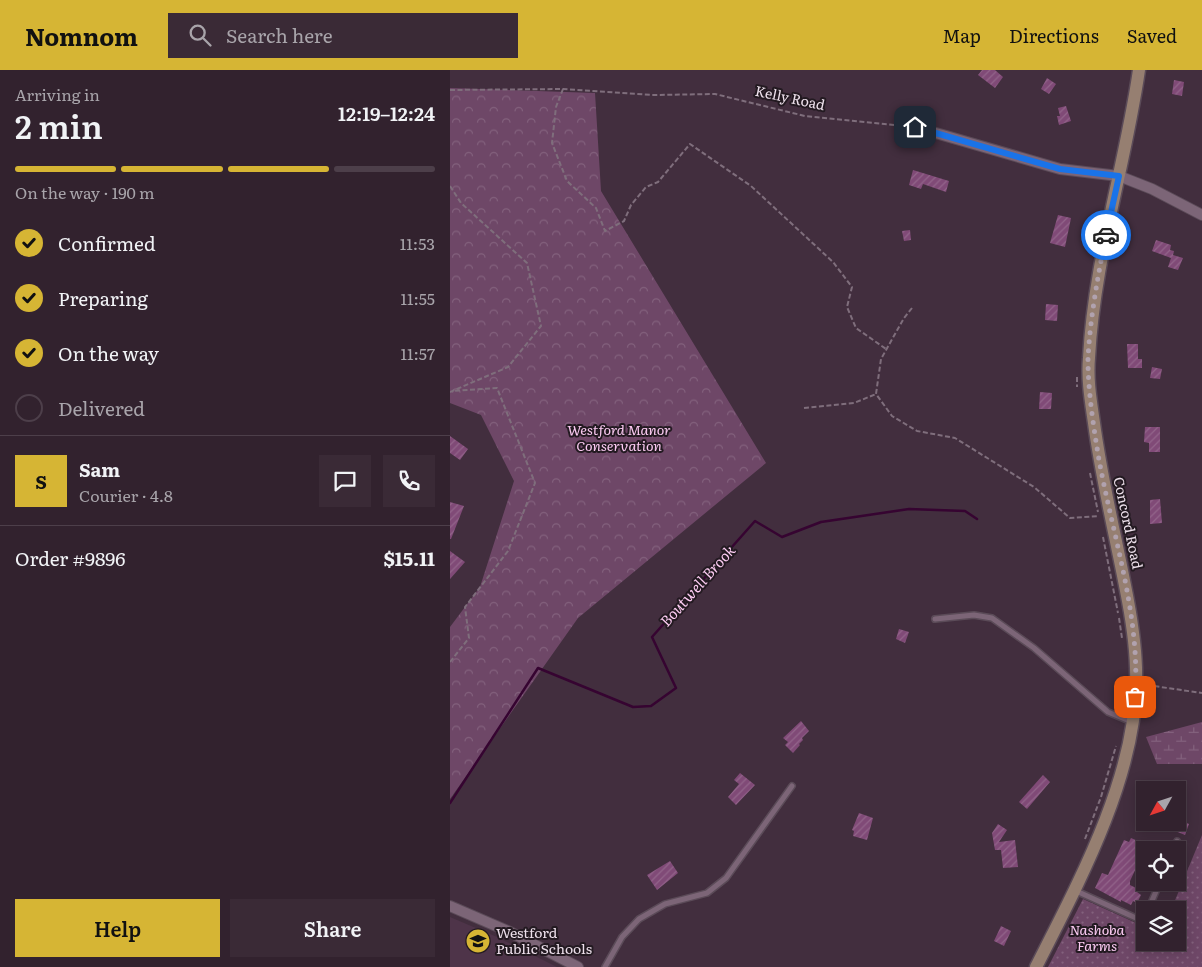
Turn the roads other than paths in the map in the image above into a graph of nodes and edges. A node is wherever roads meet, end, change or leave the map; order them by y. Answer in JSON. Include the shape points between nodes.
{"nodes":[{"id":1,"x":1139,"y":70,"type":"edge"},
{"id":2,"x":915,"y":127,"type":"road end"},
{"id":3,"x":1119,"y":176,"type":"junction"},
{"id":4,"x":1202,"y":216,"type":"edge"},
{"id":5,"x":935,"y":619,"type":"dead end"},
{"id":6,"x":1132,"y":722,"type":"junction"},
{"id":7,"x":792,"y":786,"type":"dead end"},
{"id":8,"x":1074,"y":890,"type":"junction"},
{"id":9,"x":450,"y":906,"type":"edge"},
{"id":10,"x":1136,"y":918,"type":"edge"},
{"id":11,"x":578,"y":967,"type":"edge"},
{"id":12,"x":605,"y":967,"type":"edge"},
{"id":13,"x":1036,"y":967,"type":"edge"}],
"edges":[{"from":1,"to":3,"type":"main road","name":"Concord Road"},
{"from":2,"to":3,"type":"street","via":[[1060,169]]},
{"from":3,"to":4,"type":"street","via":[[1152,189]]},
{"from":3,"to":6,"type":"main road","name":"Concord Road","via":[[1096,289],[1088,359],[1098,453],[1132,628],[1136,684]]},
{"from":5,"to":6,"type":"lane","via":[[974,615],[992,618],[1034,648],[1108,712]]},
{"from":6,"to":8,"type":"main road","name":"Concord Road","via":[[1128,750],[1105,820]]},
{"from":7,"to":12,"type":"lane","via":[[726,878],[707,893],[665,904],[639,919],[622,937]]},
{"from":8,"to":10,"type":"lane"},
{"from":8,"to":13,"type":"main road","name":"Concord Road"},
{"from":9,"to":11,"type":"street"}]}
